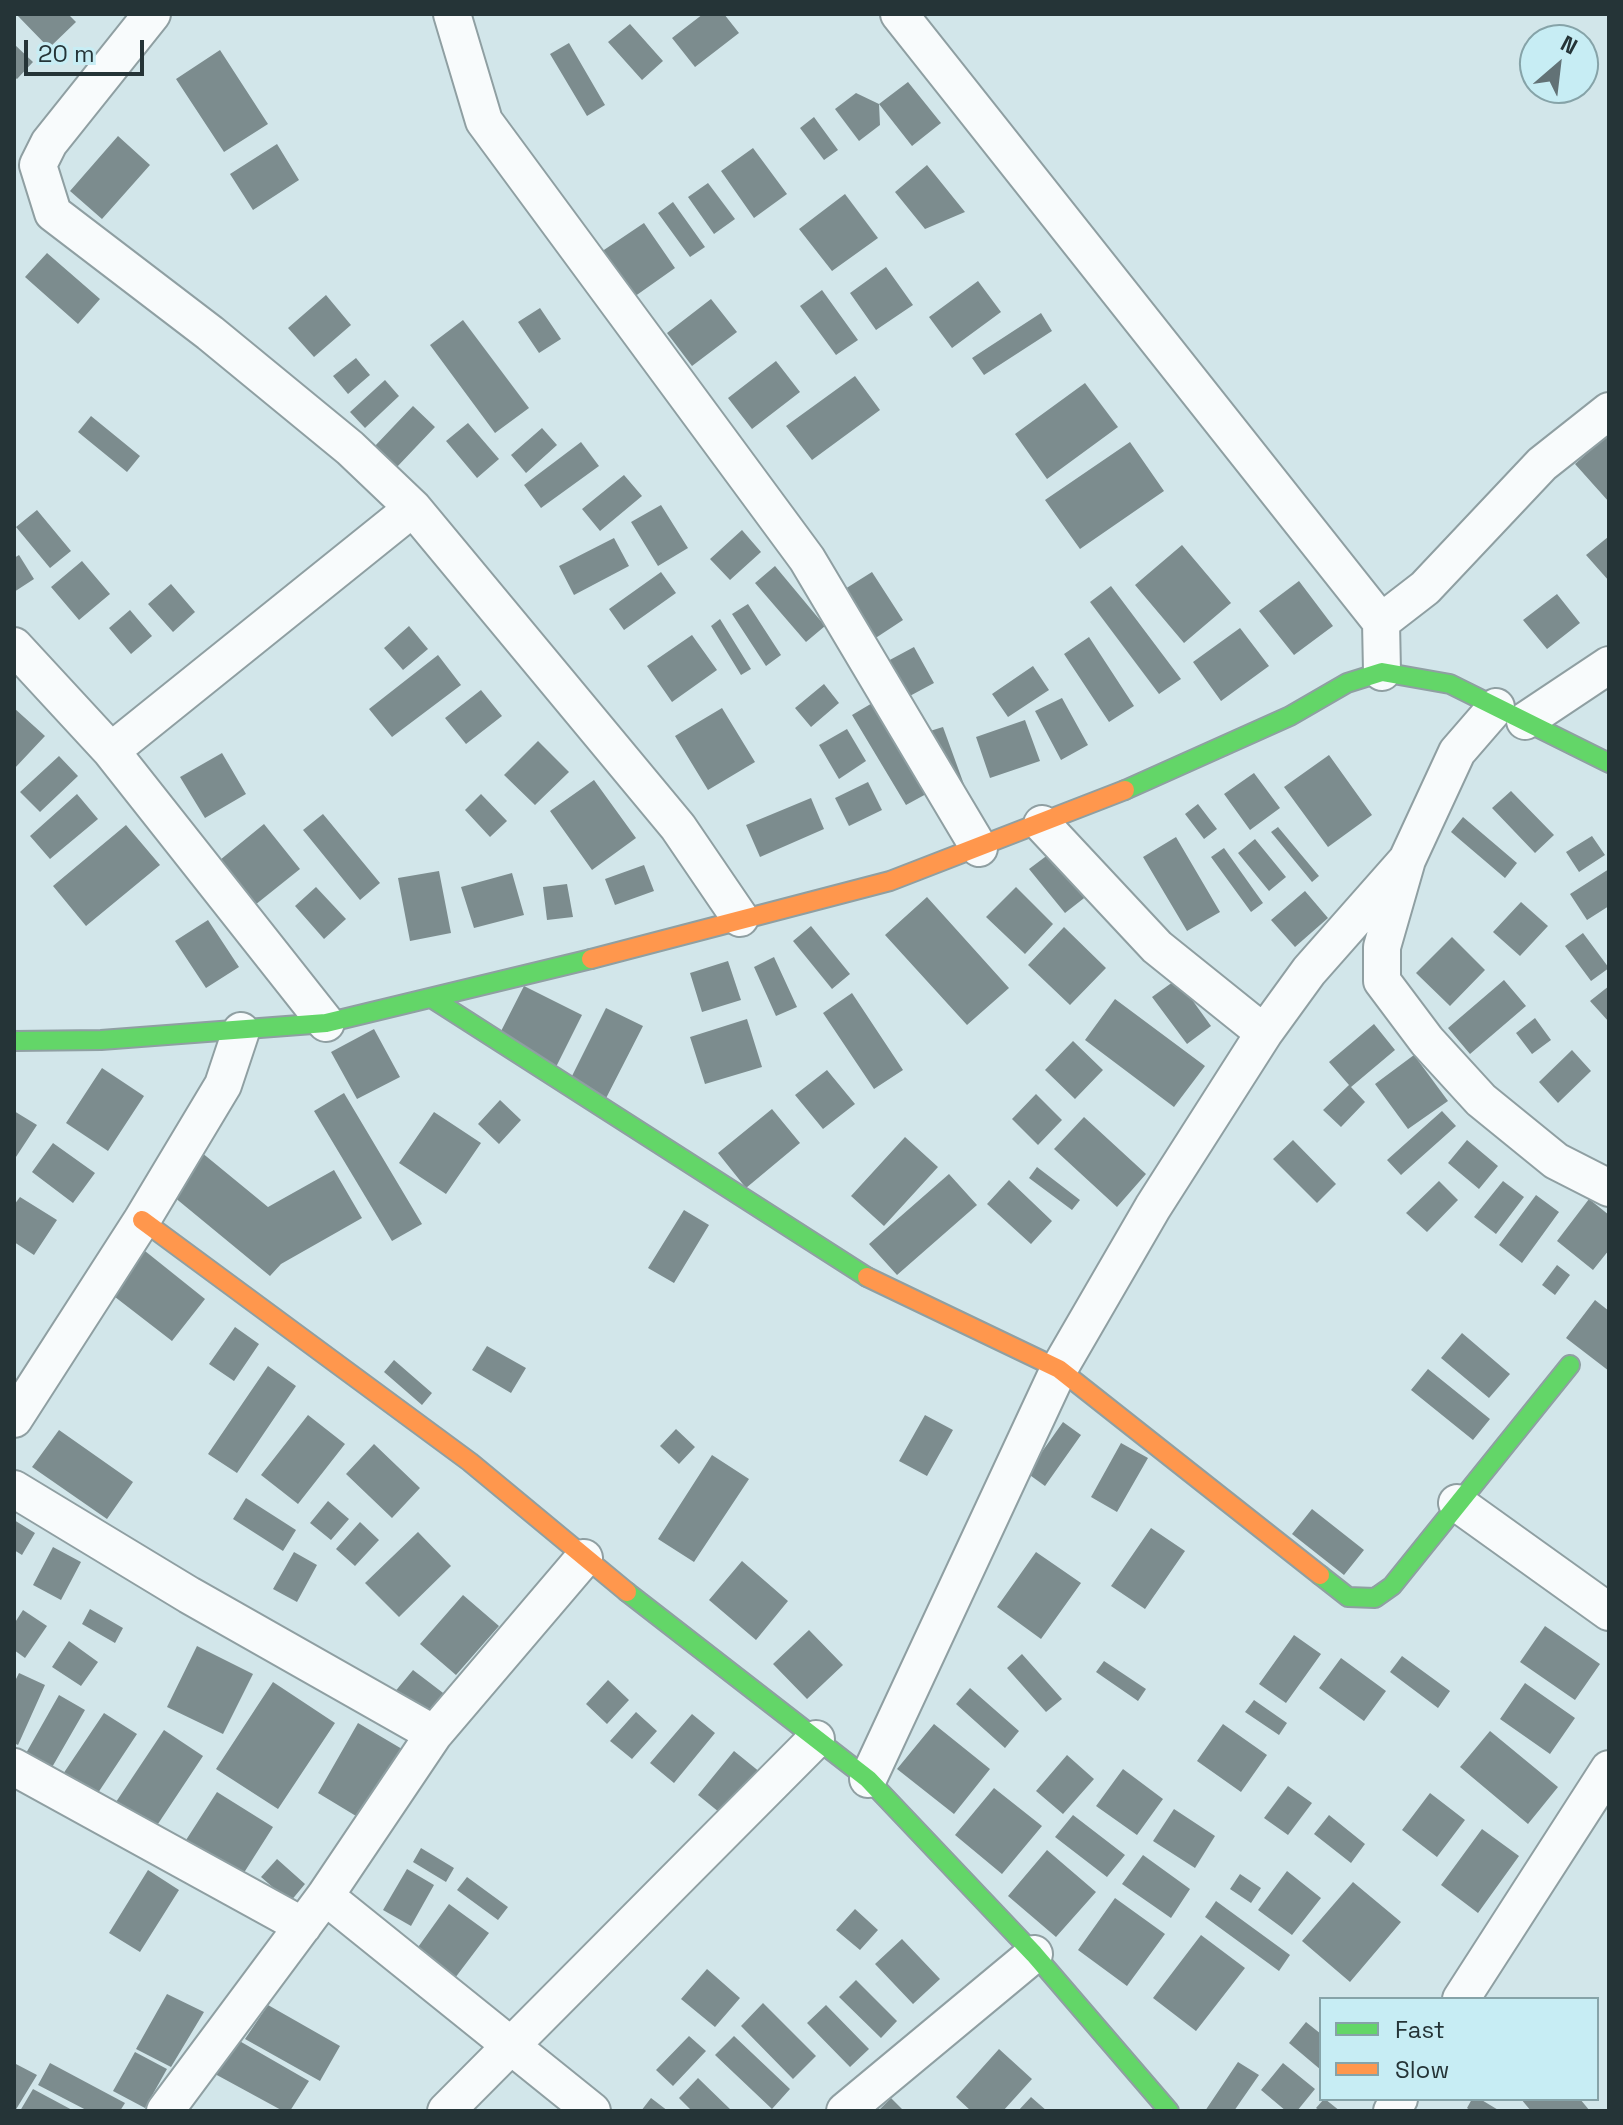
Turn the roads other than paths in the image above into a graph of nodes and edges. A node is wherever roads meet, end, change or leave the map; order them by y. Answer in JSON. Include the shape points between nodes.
{"nodes":[{"id":1,"x":152,"y":14,"type":"edge"},
{"id":2,"x":452,"y":14,"type":"edge"},
{"id":3,"x":899,"y":14,"type":"edge"},
{"id":4,"x":1609,"y":411,"type":"edge"},
{"id":5,"x":413,"y":508,"type":"junction"},
{"id":6,"x":1381,"y":622,"type":"junction"},
{"id":7,"x":14,"y":646,"type":"edge"},
{"id":8,"x":1609,"y":665,"type":"edge"},
{"id":9,"x":1382,"y":672,"type":"junction"},
{"id":10,"x":1510,"y":714,"type":"junction"},
{"id":11,"x":111,"y":751,"type":"junction"},
{"id":12,"x":1609,"y":763,"type":"edge"},
{"id":13,"x":1042,"y":824,"type":"junction"},
{"id":14,"x":979,"y":848,"type":"junction"},
{"id":15,"x":1407,"y":860,"type":"junction"},
{"id":16,"x":740,"y":918,"type":"junction"},
{"id":17,"x":433,"y":999,"type":"junction"},
{"id":18,"x":326,"y":1023,"type":"junction"},
{"id":19,"x":241,"y":1031,"type":"junction"},
{"id":20,"x":1264,"y":1033,"type":"junction"},
{"id":21,"x":14,"y":1041,"type":"edge"},
{"id":22,"x":1609,"y":1188,"type":"edge"},
{"id":23,"x":142,"y":1220,"type":"junction"},
{"id":24,"x":1570,"y":1365,"type":"dead end"},
{"id":25,"x":1059,"y":1369,"type":"junction"},
{"id":26,"x":14,"y":1419,"type":"edge"},
{"id":27,"x":14,"y":1489,"type":"edge"},
{"id":28,"x":1457,"y":1503,"type":"junction"},
{"id":29,"x":584,"y":1558,"type":"junction"},
{"id":30,"x":1609,"y":1612,"type":"edge"},
{"id":31,"x":434,"y":1734,"type":"junction"},
{"id":32,"x":816,"y":1739,"type":"junction"},
{"id":33,"x":14,"y":1767,"type":"edge"},
{"id":34,"x":1609,"y":1769,"type":"edge"},
{"id":35,"x":868,"y":1779,"type":"junction"},
{"id":36,"x":325,"y":1896,"type":"junction"},
{"id":37,"x":303,"y":1926,"type":"junction"},
{"id":38,"x":1034,"y":1954,"type":"junction"},
{"id":39,"x":1462,"y":1997,"type":"edge"},
{"id":40,"x":509,"y":2045,"type":"junction"},
{"id":41,"x":165,"y":2111,"type":"edge"},
{"id":42,"x":446,"y":2111,"type":"edge"},
{"id":43,"x":592,"y":2111,"type":"edge"},
{"id":44,"x":845,"y":2111,"type":"edge"},
{"id":45,"x":1169,"y":2111,"type":"edge"}],
"edges":[{"from":1,"to":5,"type":"street","via":[[43,154],[38,165],[53,213],[210,333],[350,448]]},
{"from":2,"to":14,"type":"street","via":[[484,121],[807,559]]},
{"from":3,"to":6,"type":"street"},
{"from":4,"to":6,"type":"street","via":[[1532,474],[1446,567]]},
{"from":5,"to":11,"type":"street"},
{"from":5,"to":16,"type":"street","via":[[678,827]]},
{"from":6,"to":9,"type":"street"},
{"from":7,"to":11,"type":"street"},
{"from":8,"to":10,"type":"street"},
{"from":9,"to":10,"type":"street","via":[[1450,684]]},
{"from":9,"to":13,"type":"street","via":[[1347,683],[1290,716]]},
{"from":10,"to":12,"type":"street"},
{"from":10,"to":15,"type":"street","via":[[1457,752]]},
{"from":11,"to":18,"type":"street"},
{"from":13,"to":14,"type":"street"},
{"from":13,"to":20,"type":"street","via":[[1157,947]]},
{"from":14,"to":16,"type":"street","via":[[890,881]]},
{"from":15,"to":20,"type":"street","via":[[1349,922]]},
{"from":15,"to":22,"type":"street","via":[[1382,947],[1382,981],[1481,1100],[1556,1161]]},
{"from":16,"to":17,"type":"street"},
{"from":17,"to":18,"type":"street"},
{"from":17,"to":25,"type":"street","via":[[873,1281]]},
{"from":18,"to":19,"type":"street"},
{"from":19,"to":21,"type":"street"},
{"from":19,"to":23,"type":"street","via":[[223,1085]]},
{"from":20,"to":25,"type":"street","via":[[1153,1207]]},
{"from":23,"to":26,"type":"street"},
{"from":23,"to":29,"type":"street","via":[[470,1462]]},
{"from":24,"to":28,"type":"street"},
{"from":25,"to":28,"type":"street","via":[[1348,1597],[1375,1598],[1392,1586]]},
{"from":25,"to":35,"type":"street"},
{"from":27,"to":31,"type":"street"},
{"from":28,"to":30,"type":"street"},
{"from":29,"to":31,"type":"street"},
{"from":29,"to":32,"type":"street"},
{"from":31,"to":36,"type":"street"},
{"from":32,"to":35,"type":"street"},
{"from":32,"to":40,"type":"street"},
{"from":33,"to":37,"type":"street"},
{"from":34,"to":39,"type":"street"},
{"from":35,"to":38,"type":"street"},
{"from":36,"to":37,"type":"street"},
{"from":36,"to":40,"type":"street"},
{"from":37,"to":41,"type":"street"},
{"from":38,"to":44,"type":"street"},
{"from":38,"to":45,"type":"street"},
{"from":40,"to":42,"type":"street"},
{"from":40,"to":43,"type":"street"}]}
